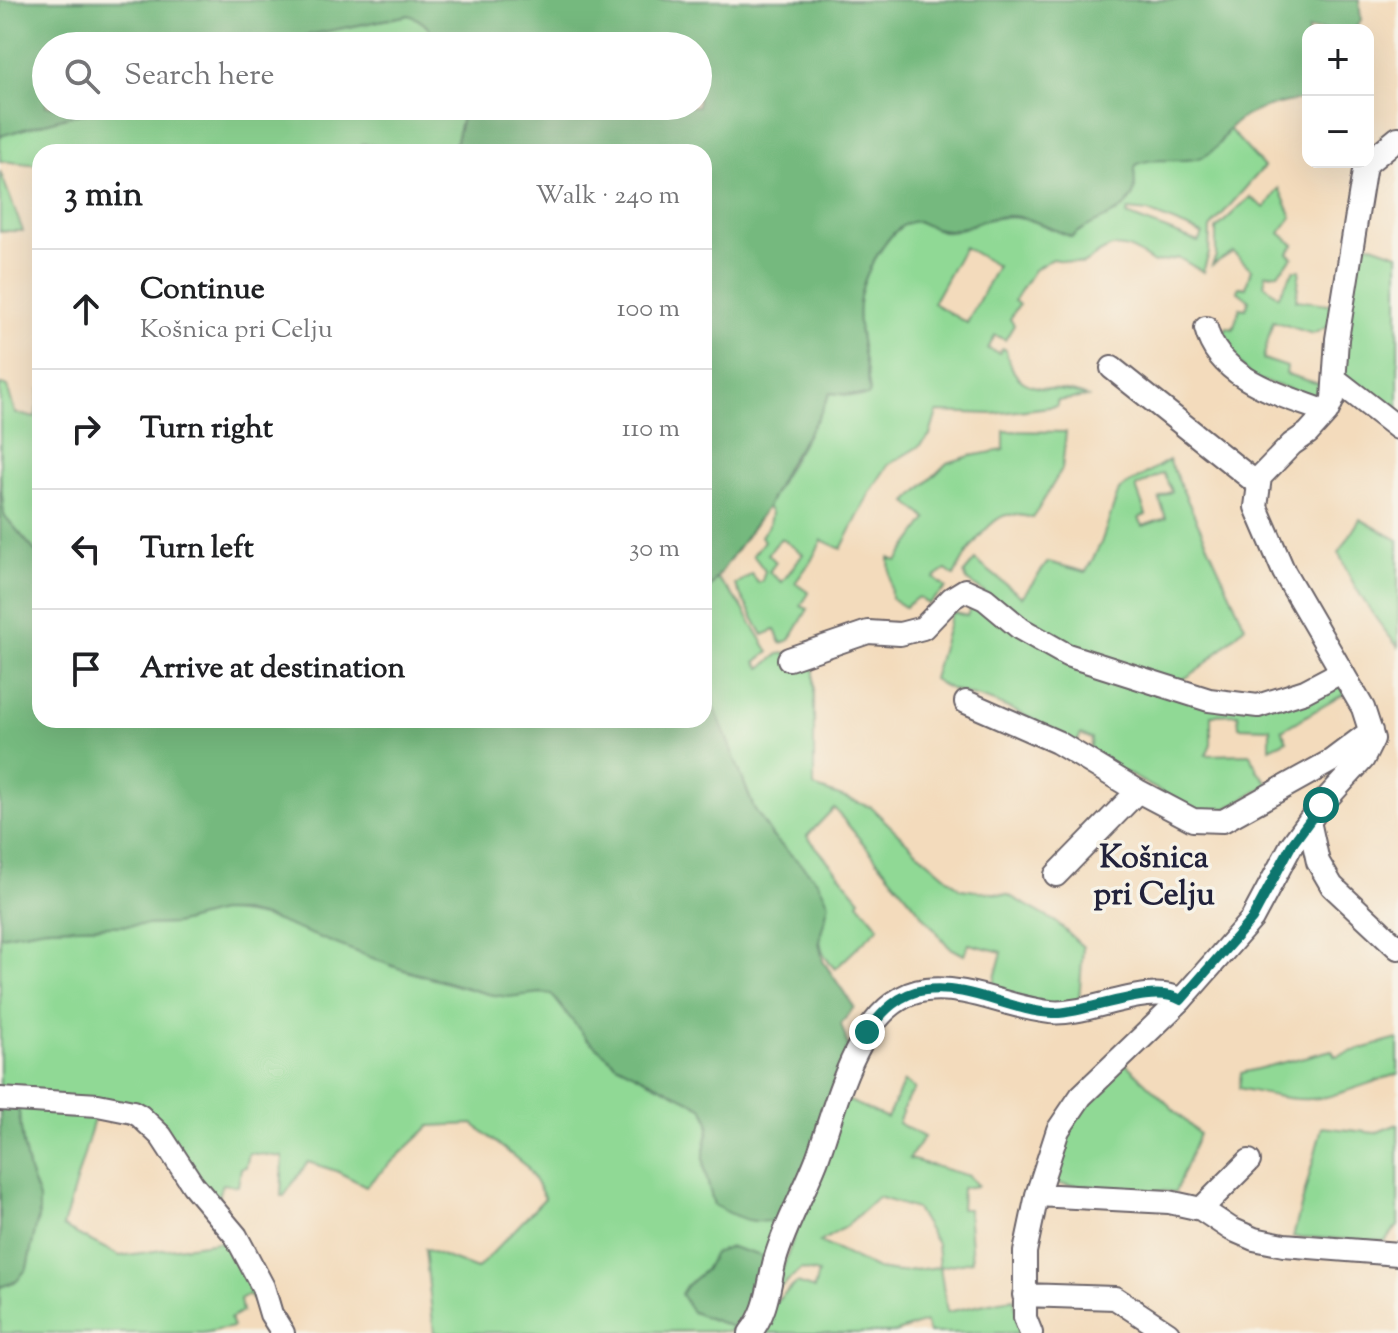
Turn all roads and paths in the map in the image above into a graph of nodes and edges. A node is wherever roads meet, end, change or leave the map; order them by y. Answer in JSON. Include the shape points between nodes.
{"nodes":[{"id":1,"x":1398,"y":118,"type":"edge"},
{"id":2,"x":1391,"y":144,"type":"edge"},
{"id":3,"x":1206,"y":328,"type":"dead end"},
{"id":4,"x":1112,"y":368,"type":"dead end"},
{"id":5,"x":1335,"y":379,"type":"junction"},
{"id":6,"x":1327,"y":412,"type":"junction"},
{"id":7,"x":1398,"y":428,"type":"edge"},
{"id":8,"x":1259,"y":485,"type":"junction"},
{"id":9,"x":789,"y":659,"type":"dead end"},
{"id":10,"x":1341,"y":672,"type":"junction"},
{"id":11,"x":966,"y":702,"type":"dead end"},
{"id":12,"x":1371,"y":731,"type":"junction"},
{"id":13,"x":1138,"y":791,"type":"junction"},
{"id":14,"x":1309,"y":821,"type":"junction"},
{"id":15,"x":1056,"y":875,"type":"dead end"},
{"id":16,"x":1398,"y":948,"type":"edge"},
{"id":17,"x":1181,"y":1000,"type":"junction"},
{"id":18,"x":0,"y":1099,"type":"edge"},
{"id":19,"x":1249,"y":1161,"type":"dead end"},
{"id":20,"x":1037,"y":1195,"type":"junction"},
{"id":21,"x":1201,"y":1209,"type":"junction"},
{"id":22,"x":1398,"y":1254,"type":"edge"},
{"id":23,"x":1024,"y":1295,"type":"junction"},
{"id":24,"x":283,"y":1333,"type":"edge"},
{"id":25,"x":750,"y":1333,"type":"edge"},
{"id":26,"x":1031,"y":1333,"type":"edge"},
{"id":27,"x":1168,"y":1333,"type":"edge"}],
"edges":[{"from":1,"to":2,"type":"street"},
{"from":2,"to":5,"type":"street","via":[[1365,165]]},
{"from":3,"to":6,"type":"street","via":[[1223,361],[1244,378]]},
{"from":4,"to":8,"type":"street"},
{"from":5,"to":6,"type":"street"},
{"from":5,"to":7,"type":"street"},
{"from":6,"to":8,"type":"street","via":[[1260,477]]},
{"from":8,"to":10,"type":"street","via":[[1256,507],[1284,572]]},
{"from":9,"to":10,"type":"street","via":[[868,632],[900,634],[923,628],[965,590],[1067,655],[1209,700],[1258,706]]},
{"from":10,"to":12,"type":"street"},
{"from":11,"to":13,"type":"street","via":[[1057,742]]},
{"from":12,"to":13,"type":"street","via":[[1331,761],[1223,821],[1193,820]]},
{"from":12,"to":14,"type":"street","via":[[1373,739],[1363,759]]},
{"from":13,"to":15,"type":"street"},
{"from":14,"to":16,"type":"street","via":[[1318,862],[1332,886]]},
{"from":14,"to":17,"type":"street","via":[[1252,919]]},
{"from":17,"to":20,"type":"street","via":[[1081,1096],[1058,1130]]},
{"from":17,"to":25,"type":"street","via":[[1173,995],[1132,997],[1056,1013],[948,989],[903,996],[879,1016],[851,1062],[775,1259],[763,1315]]},
{"from":18,"to":24,"type":"street","via":[[98,1105],[140,1116],[236,1236]]},
{"from":19,"to":21,"type":"street"},
{"from":20,"to":21,"type":"street","via":[[1169,1202]]},
{"from":20,"to":23,"type":"street","via":[[1025,1252]]},
{"from":21,"to":22,"type":"street","via":[[1231,1229],[1269,1242]]},
{"from":23,"to":26,"type":"street"},
{"from":23,"to":27,"type":"street","via":[[1115,1298]]}]}
